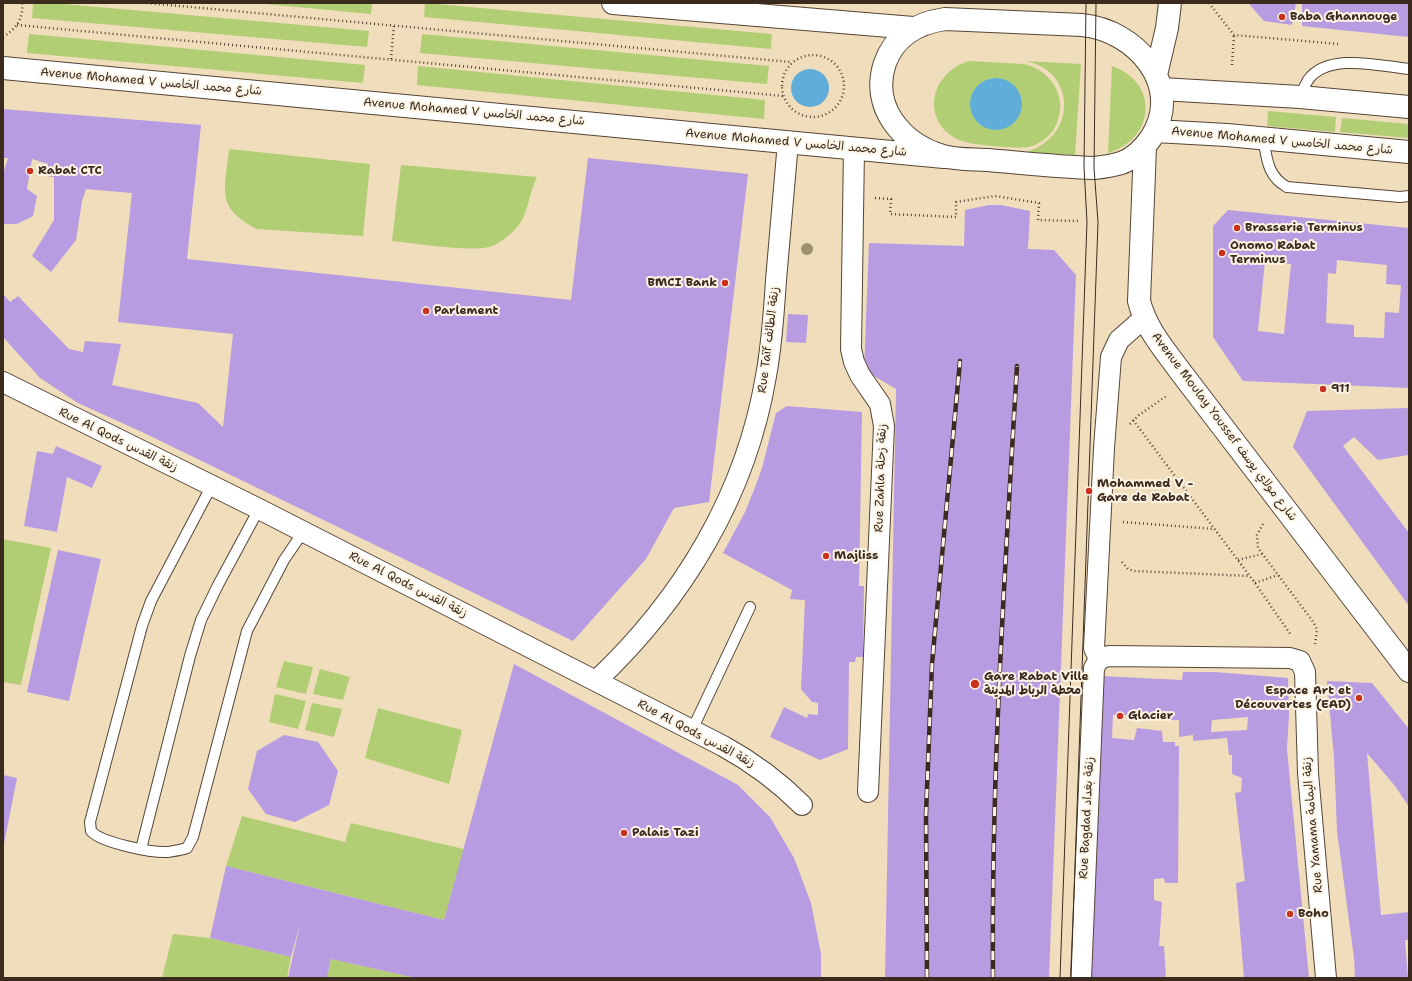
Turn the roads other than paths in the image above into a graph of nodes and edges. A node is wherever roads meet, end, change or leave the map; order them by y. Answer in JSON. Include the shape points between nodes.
{"nodes":[{"id":1,"x":613,"y":3,"type":"edge"},
{"id":2,"x":930,"y":3,"type":"edge"},
{"id":3,"x":994,"y":3,"type":"edge"},
{"id":4,"x":1170,"y":3,"type":"edge"},
{"id":5,"x":945,"y":18,"type":"junction"},
{"id":6,"x":973,"y":20,"type":"junction"},
{"id":7,"x":913,"y":28,"type":"junction"},
{"id":8,"x":3,"y":68,"type":"edge"},
{"id":9,"x":1409,"y":69,"type":"edge"},
{"id":10,"x":1159,"y":82,"type":"junction"},
{"id":11,"x":1300,"y":97,"type":"junction"},
{"id":12,"x":1409,"y":107,"type":"edge"},
{"id":13,"x":1263,"y":138,"type":"junction"},
{"id":14,"x":1150,"y":139,"type":"junction"},
{"id":15,"x":788,"y":142,"type":"junction"},
{"id":16,"x":854,"y":148,"type":"junction"},
{"id":17,"x":1409,"y":152,"type":"edge"},
{"id":18,"x":944,"y":157,"type":"junction"},
{"id":19,"x":1409,"y":196,"type":"edge"},
{"id":20,"x":1144,"y":318,"type":"junction"},
{"id":21,"x":3,"y":382,"type":"edge"},
{"id":22,"x":212,"y":485,"type":"junction"},
{"id":23,"x":259,"y":509,"type":"junction"},
{"id":24,"x":303,"y":532,"type":"junction"},
{"id":25,"x":750,"y":607,"type":"dead end"},
{"id":26,"x":1099,"y":659,"type":"junction"},
{"id":27,"x":1409,"y":671,"type":"edge"},
{"id":28,"x":596,"y":681,"type":"junction"},
{"id":29,"x":692,"y":730,"type":"junction"},
{"id":30,"x":868,"y":792,"type":"dead end"},
{"id":31,"x":802,"y":805,"type":"dead end"},
{"id":32,"x":140,"y":849,"type":"junction"},
{"id":33,"x":1081,"y":978,"type":"edge"},
{"id":34,"x":1326,"y":978,"type":"edge"}],
"edges":[{"from":1,"to":7,"type":"main road"},
{"from":2,"to":5,"type":"main road"},
{"from":3,"to":6,"type":"main road"},
{"from":4,"to":10,"type":"main road","name":"Avenue Moulay Youssef شارع مولاي يوسف"},
{"from":5,"to":6,"type":"main road"},
{"from":5,"to":7,"type":"main road"},
{"from":6,"to":10,"type":"main road","via":[[1101,28],[1116,34],[1141,52]]},
{"from":7,"to":18,"type":"main road","via":[[901,37],[885,63],[882,78],[885,106],[904,136],[913,143]]},
{"from":8,"to":15,"type":"main road","name":"Avenue Mohamed V شارع محمد الخامس"},
{"from":9,"to":11,"type":"lane","via":[[1337,63],[1315,73],[1308,80]]},
{"from":10,"to":11,"type":"main road"},
{"from":10,"to":14,"type":"main road","name":"Avenue Moulay Youssef شارع مولاي يوسف","via":[[1161,110]]},
{"from":11,"to":12,"type":"main road"},
{"from":13,"to":14,"type":"main road","name":"Avenue Mohamed V شارع محمد الخامس"},
{"from":13,"to":17,"type":"main road","name":"Avenue Mohamed V شارع محمد الخامس"},
{"from":13,"to":19,"type":"lane","via":[[1269,168],[1273,176],[1286,187]]},
{"from":14,"to":18,"type":"main road","name":"Avenue Mohamed V شارع محمد الخامس","via":[[1123,163],[1094,168]]},
{"from":14,"to":20,"type":"main road","name":"Avenue Moulay Youssef شارع مولاي يوسف","via":[[1140,302]]},
{"from":15,"to":16,"type":"main road","name":"Avenue Mohamed V شارع محمد الخامس"},
{"from":15,"to":28,"type":"street","name":"Rue Taïf زنقة الطائف","via":[[771,341],[766,376],[749,445],[723,511],[688,573],[646,630]]},
{"from":16,"to":18,"type":"main road","name":"Avenue Mohamed V شارع محمد الخامس"},
{"from":16,"to":30,"type":"street","name":"Rue Zahla زنقة زحلة","via":[[851,349],[860,375],[880,404],[884,426]]},
{"from":20,"to":26,"type":"street","via":[[1119,340],[1110,357],[1094,641]]},
{"from":20,"to":27,"type":"main road","name":"Avenue Moulay Youssef شارع مولاي يوسف","via":[[1180,371]]},
{"from":21,"to":22,"type":"street","name":"Rue Al Qods زنقة القدس"},
{"from":22,"to":23,"type":"street","name":"Rue Al Qods زنقة القدس"},
{"from":22,"to":32,"type":"lane","via":[[151,601],[142,626],[90,822],[91,831],[98,837]]},
{"from":23,"to":24,"type":"street","name":"Rue Al Qods زنقة القدس"},
{"from":23,"to":32,"type":"lane","via":[[201,620]]},
{"from":24,"to":28,"type":"street","name":"Rue Al Qods زنقة القدس"},
{"from":24,"to":32,"type":"lane","via":[[284,560],[247,631],[193,837],[187,848],[181,850],[168,852]]},
{"from":25,"to":29,"type":"lane"},
{"from":26,"to":33,"type":"street","name":"Rue Bagdad زنقة بغداد","via":[[1094,668]]},
{"from":26,"to":34,"type":"street","name":"Rue Yamama زنقة اليمامة","via":[[1116,656],[1300,666]]},
{"from":28,"to":29,"type":"street","name":"Rue Al Qods زنقة القدس"},
{"from":29,"to":31,"type":"street","name":"Rue Al Qods زنقة القدس","via":[[753,763]]}]}
